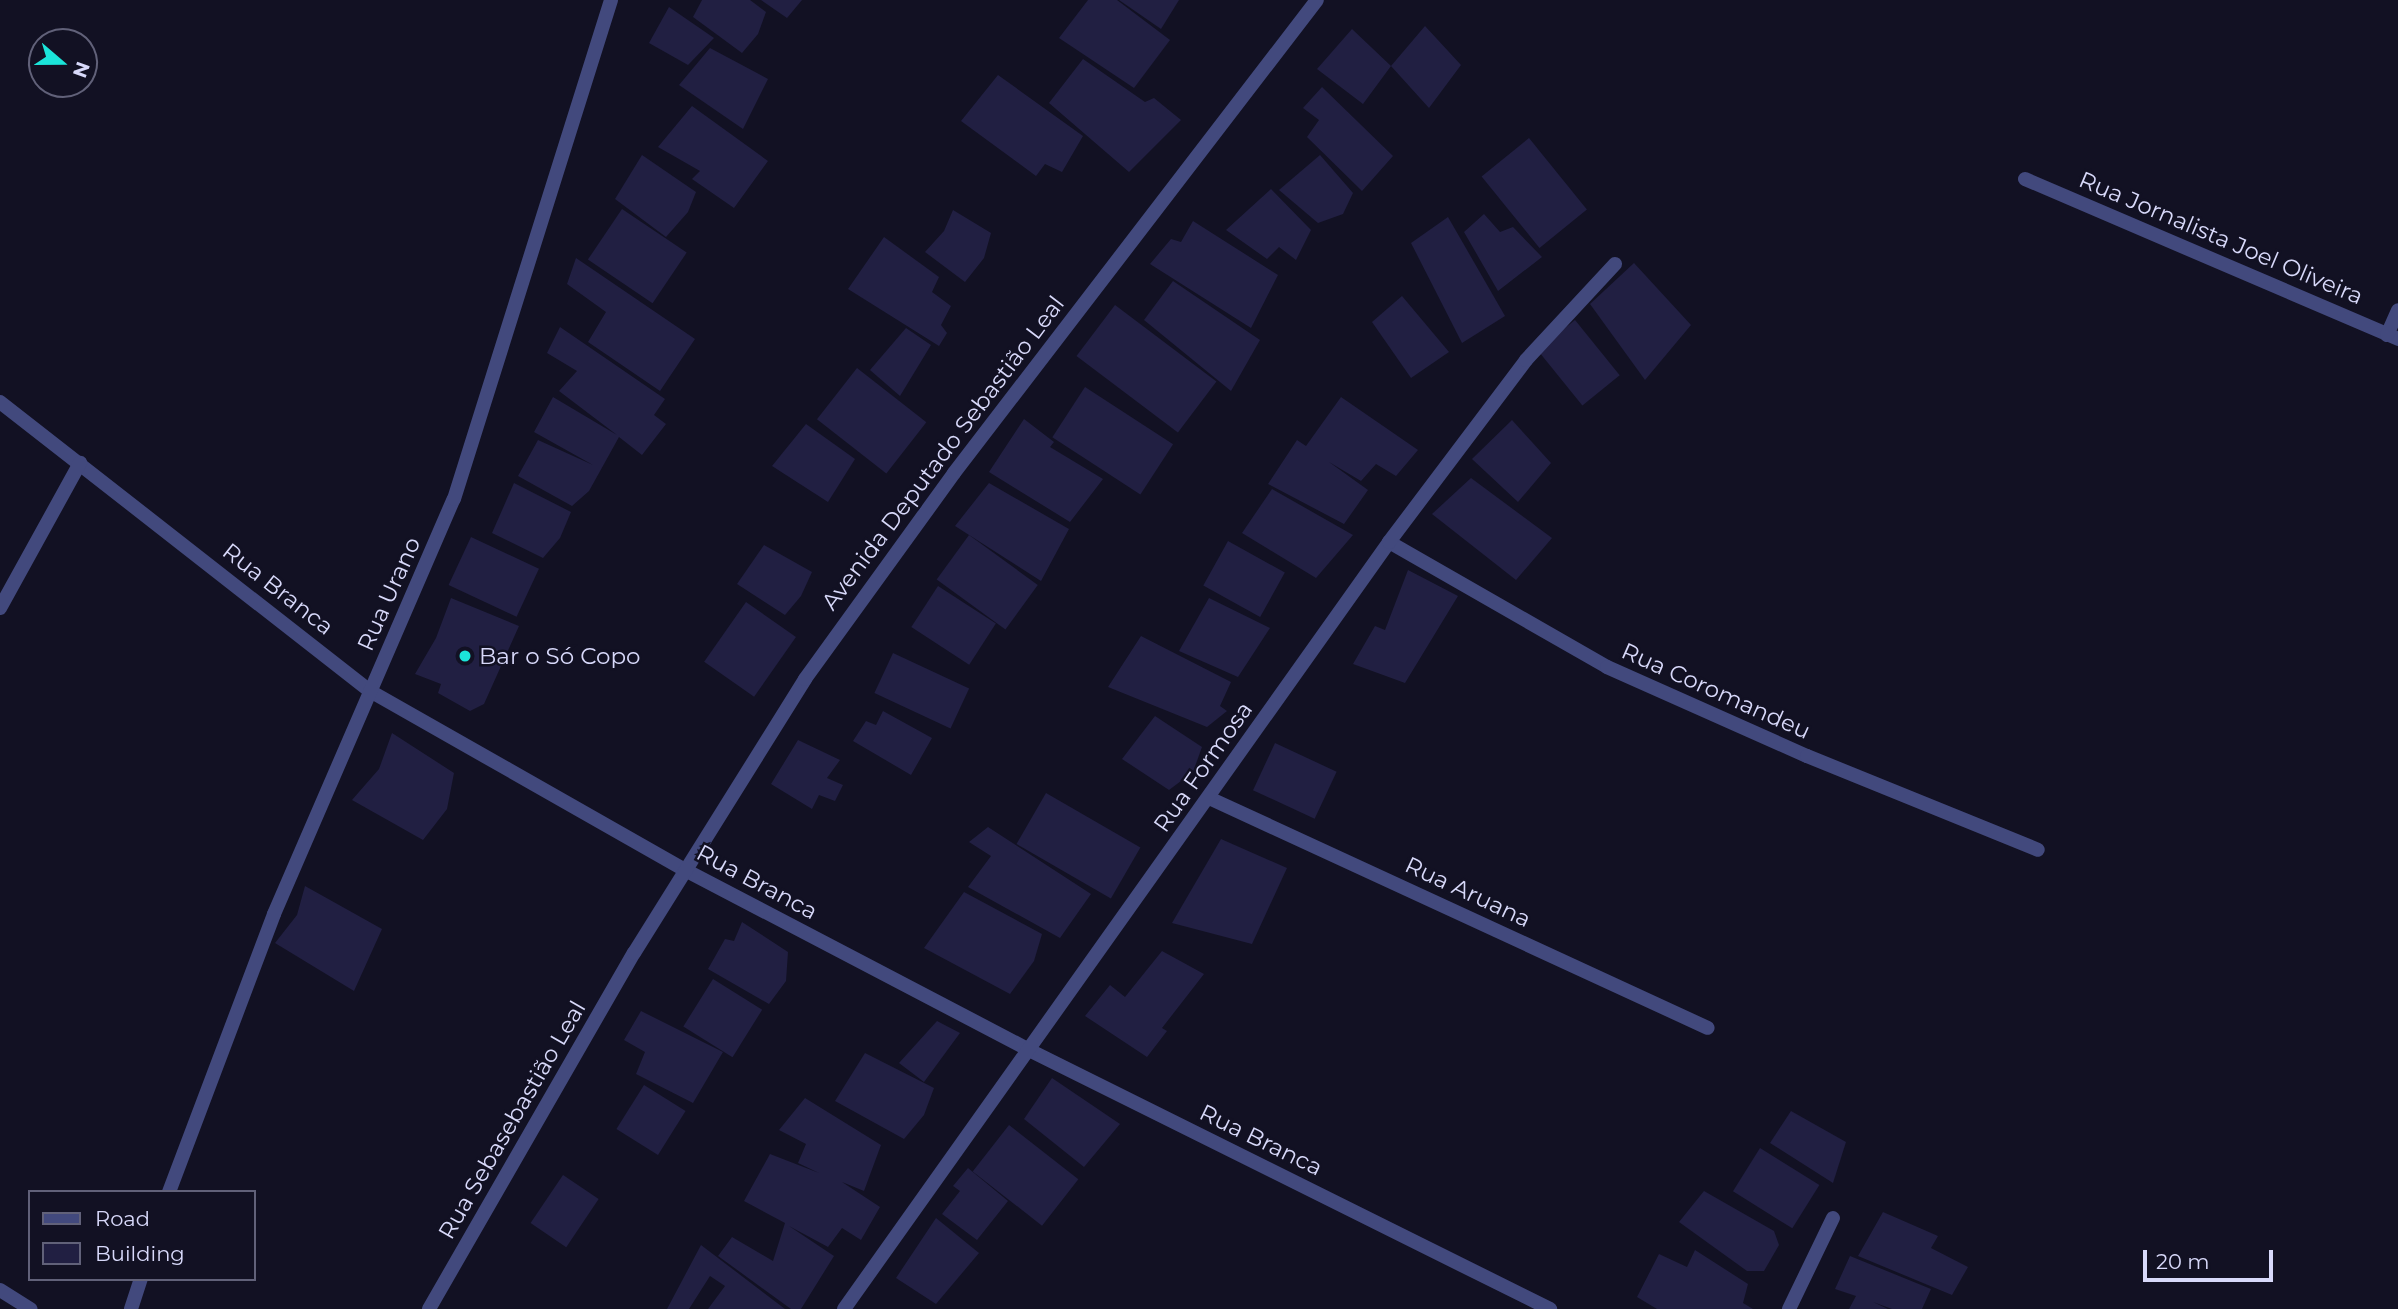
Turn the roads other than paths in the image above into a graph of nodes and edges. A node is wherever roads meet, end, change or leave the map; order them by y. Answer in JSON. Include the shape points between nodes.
{"nodes":[{"id":1,"x":611,"y":0,"type":"edge"},
{"id":2,"x":1317,"y":0,"type":"edge"},
{"id":3,"x":2025,"y":179,"type":"dead end"},
{"id":4,"x":1615,"y":264,"type":"dead end"},
{"id":5,"x":2398,"y":310,"type":"edge"},
{"id":6,"x":2392,"y":337,"type":"edge"},
{"id":7,"x":0,"y":402,"type":"edge"},
{"id":8,"x":80,"y":463,"type":"junction"},
{"id":9,"x":1389,"y":542,"type":"junction"},
{"id":10,"x":0,"y":608,"type":"edge"},
{"id":11,"x":370,"y":691,"type":"junction"},
{"id":12,"x":1209,"y":798,"type":"junction"},
{"id":13,"x":2038,"y":850,"type":"dead end"},
{"id":14,"x":687,"y":871,"type":"junction"},
{"id":15,"x":634,"y":953,"type":"joint"},
{"id":16,"x":1707,"y":1028,"type":"dead end"},
{"id":17,"x":1030,"y":1050,"type":"junction"},
{"id":18,"x":170,"y":1190,"type":"edge"},
{"id":19,"x":1833,"y":1217,"type":"dead end"},
{"id":20,"x":140,"y":1281,"type":"edge"},
{"id":21,"x":0,"y":1290,"type":"edge"},
{"id":22,"x":30,"y":1309,"type":"edge"},
{"id":23,"x":131,"y":1309,"type":"edge"},
{"id":24,"x":429,"y":1309,"type":"edge"},
{"id":25,"x":844,"y":1309,"type":"edge"},
{"id":26,"x":1550,"y":1309,"type":"edge"},
{"id":27,"x":1789,"y":1309,"type":"edge"}],
"edges":[{"from":1,"to":11,"type":"street","name":"Rua Urano","via":[[454,499]]},
{"from":2,"to":14,"type":"street","name":"Avenida Deputado Sebastião Leal","via":[[962,462],[813,668]]},
{"from":3,"to":6,"type":"street","name":"Rua Jornalista Joel Oliveira"},
{"from":4,"to":9,"type":"street","name":"Rua Formosa","via":[[1527,360]]},
{"from":5,"to":6,"type":"street"},
{"from":7,"to":8,"type":"street","name":"Rua Branca"},
{"from":8,"to":10,"type":"street"},
{"from":8,"to":11,"type":"street","name":"Rua Branca"},
{"from":9,"to":12,"type":"street","name":"Rua Formosa"},
{"from":9,"to":13,"type":"street","name":"Rua Coromandeu","via":[[1606,667],[1807,756]]},
{"from":11,"to":14,"type":"street","name":"Rua Branca"},
{"from":11,"to":18,"type":"street","name":"Rua Urano","via":[[274,914]]},
{"from":12,"to":16,"type":"street","name":"Rua Aruana"},
{"from":12,"to":17,"type":"street","name":"Rua Formosa"},
{"from":14,"to":15,"type":"street","name":"Avenida Deputado Sebastião Leal"},
{"from":14,"to":17,"type":"street","name":"Rua Branca"},
{"from":15,"to":24,"type":"street","name":"Rua Sebasebastião Leal"},
{"from":17,"to":25,"type":"street","name":"Rua Formosa"},
{"from":17,"to":26,"type":"street","name":"Rua Branca"},
{"from":19,"to":27,"type":"street"},
{"from":20,"to":23,"type":"street"},
{"from":21,"to":22,"type":"street"}]}
